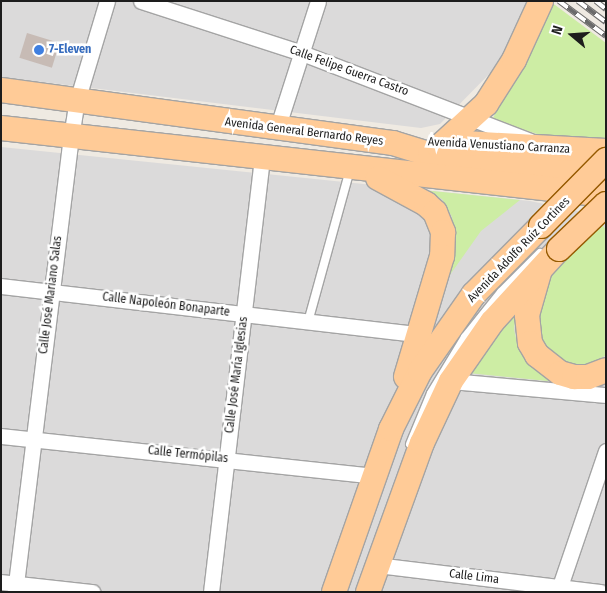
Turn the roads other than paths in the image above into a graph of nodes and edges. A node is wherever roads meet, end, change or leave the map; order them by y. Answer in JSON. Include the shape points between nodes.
{"nodes":[{"id":1,"x":107,"y":1,"type":"edge"},
{"id":2,"x":141,"y":1,"type":"edge"},
{"id":3,"x":318,"y":1,"type":"edge"},
{"id":4,"x":542,"y":1,"type":"edge"},
{"id":5,"x":302,"y":53,"type":"junction"},
{"id":6,"x":1,"y":90,"type":"edge"},
{"id":7,"x":77,"y":101,"type":"junction"},
{"id":8,"x":474,"y":119,"type":"junction"},
{"id":9,"x":1,"y":128,"type":"edge"},
{"id":10,"x":277,"y":129,"type":"junction"},
{"id":11,"x":71,"y":137,"type":"junction"},
{"id":12,"x":393,"y":143,"type":"joint"},
{"id":13,"x":438,"y":148,"type":"junction"},
{"id":14,"x":552,"y":150,"type":"junction"},
{"id":15,"x":606,"y":151,"type":"edge"},
{"id":16,"x":262,"y":158,"type":"junction"},
{"id":17,"x":606,"y":160,"type":"edge"},
{"id":18,"x":356,"y":169,"type":"junction"},
{"id":19,"x":606,"y":173,"type":"edge"},
{"id":20,"x":556,"y":191,"type":"junction"},
{"id":21,"x":606,"y":195,"type":"edge"},
{"id":22,"x":606,"y":204,"type":"edge"},
{"id":23,"x":606,"y":213,"type":"edge"},
{"id":24,"x":547,"y":245,"type":"junction"},
{"id":25,"x":1,"y":286,"type":"edge"},
{"id":26,"x":51,"y":291,"type":"junction"},
{"id":27,"x":244,"y":315,"type":"junction"},
{"id":28,"x":308,"y":322,"type":"junction"},
{"id":29,"x":419,"y":334,"type":"junction"},
{"id":30,"x":606,"y":370,"type":"edge"},
{"id":31,"x":451,"y":381,"type":"junction"},
{"id":32,"x":606,"y":395,"type":"edge"},
{"id":33,"x":398,"y":426,"type":"junction"},
{"id":34,"x":1,"y":436,"type":"edge"},
{"id":35,"x":34,"y":440,"type":"junction"},
{"id":36,"x":606,"y":450,"type":"edge"},
{"id":37,"x":406,"y":453,"type":"dead end"},
{"id":38,"x":227,"y":459,"type":"junction"},
{"id":39,"x":374,"y":476,"type":"junction"},
{"id":40,"x":372,"y":561,"type":"junction"},
{"id":41,"x":10,"y":585,"type":"edge"},
{"id":42,"x":364,"y":587,"type":"edge"},
{"id":43,"x":559,"y":589,"type":"edge"},
{"id":44,"x":92,"y":592,"type":"edge"},
{"id":45,"x":211,"y":592,"type":"edge"},
{"id":46,"x":334,"y":592,"type":"edge"},
{"id":47,"x":357,"y":592,"type":"edge"},
{"id":48,"x":600,"y":592,"type":"edge"}],
"edges":[{"from":1,"to":7,"type":"street","name":"Calle José Mariano Salas"},
{"from":2,"to":5,"type":"street","name":"Calle Felipe Guerra Castro"},
{"from":3,"to":5,"type":"street"},
{"from":4,"to":8,"type":"main road","via":[[514,60]]},
{"from":5,"to":8,"type":"street","name":"Calle Felipe Guerra Castro"},
{"from":5,"to":10,"type":"street"},
{"from":6,"to":7,"type":"main road","name":"Avenida General Bernardo Reyes"},
{"from":7,"to":10,"type":"main road","name":"Avenida General Bernardo Reyes"},
{"from":7,"to":11,"type":"street","name":"Calle José Mariano Salas"},
{"from":8,"to":13,"type":"main road"},
{"from":8,"to":14,"type":"street","name":"Calle Felipe Guerra Castro"},
{"from":9,"to":11,"type":"main road"},
{"from":10,"to":12,"type":"main road","name":"Avenida General Bernardo Reyes"},
{"from":11,"to":16,"type":"main road"},
{"from":11,"to":26,"type":"street","name":"Calle José Mariano Salas"},
{"from":12,"to":13,"type":"main road","name":"Avenida Venustiano Carranza"},
{"from":13,"to":14,"type":"main road","name":"Avenida Venustiano Carranza"},
{"from":13,"to":19,"type":"main road"},
{"from":14,"to":15,"type":"main road","name":"Avenida Venustiano Carranza"},
{"from":16,"to":18,"type":"main road"},
{"from":16,"to":27,"type":"street","name":"Calle José María Iglesias"},
{"from":17,"to":24,"type":"main road","name":"Avenida Adolfo Ruíz Cortines","bridge":true},
{"from":18,"to":20,"type":"main road"},
{"from":18,"to":28,"type":"lane"},
{"from":18,"to":29,"type":"main road","via":[[415,196],[441,222],[442,256]]},
{"from":20,"to":21,"type":"main road"},
{"from":20,"to":23,"type":"main road"},
{"from":22,"to":24,"type":"main road","name":"Avenida Adolfo Ruíz Cortines","bridge":true},
{"from":24,"to":30,"type":"main road","via":[[527,315],[530,343],[547,365],[574,377],[588,377]]},
{"from":24,"to":31,"type":"main road","name":"Avenida Adolfo Ruíz Cortines"},
{"from":24,"to":33,"type":"main road","name":"Avenida Adolfo Ruíz Cortines","via":[[494,272],[443,334]]},
{"from":24,"to":37,"type":"lane","via":[[501,292],[465,337],[431,393]]},
{"from":25,"to":26,"type":"street","name":"Calle Napoleón Bonaparte"},
{"from":26,"to":27,"type":"street","name":"Calle Napoleón Bonaparte"},
{"from":26,"to":35,"type":"street","name":"Calle José Mariano Salas"},
{"from":27,"to":28,"type":"street","name":"Calle Napoleón Bonaparte"},
{"from":27,"to":38,"type":"street","name":"Calle José María Iglesias"},
{"from":28,"to":29,"type":"street","name":"Calle Napoleón Bonaparte"},
{"from":29,"to":33,"type":"main road"},
{"from":31,"to":32,"type":"street"},
{"from":31,"to":40,"type":"main road","name":"Avenida Adolfo Ruíz Cortines","via":[[430,422]]},
{"from":33,"to":39,"type":"main road","name":"Avenida Adolfo Ruíz Cortines"},
{"from":34,"to":35,"type":"street","name":"Calle Termópilas"},
{"from":35,"to":38,"type":"street","name":"Calle Termópilas"},
{"from":35,"to":41,"type":"street","name":"Calle José Mariano Salas"},
{"from":36,"to":43,"type":"street"},
{"from":38,"to":39,"type":"street","name":"Calle Termópilas"},
{"from":38,"to":45,"type":"street","name":"Calle José María Iglesias"},
{"from":39,"to":46,"type":"main road","name":"Avenida Adolfo Ruíz Cortines"},
{"from":40,"to":42,"type":"main road","name":"Avenida Adolfo Ruíz Cortines"},
{"from":40,"to":43,"type":"street","name":"Calle Lima"},
{"from":41,"to":44,"type":"street"},
{"from":42,"to":47,"type":"lane"},
{"from":43,"to":48,"type":"street","name":"Calle Lima"}]}
